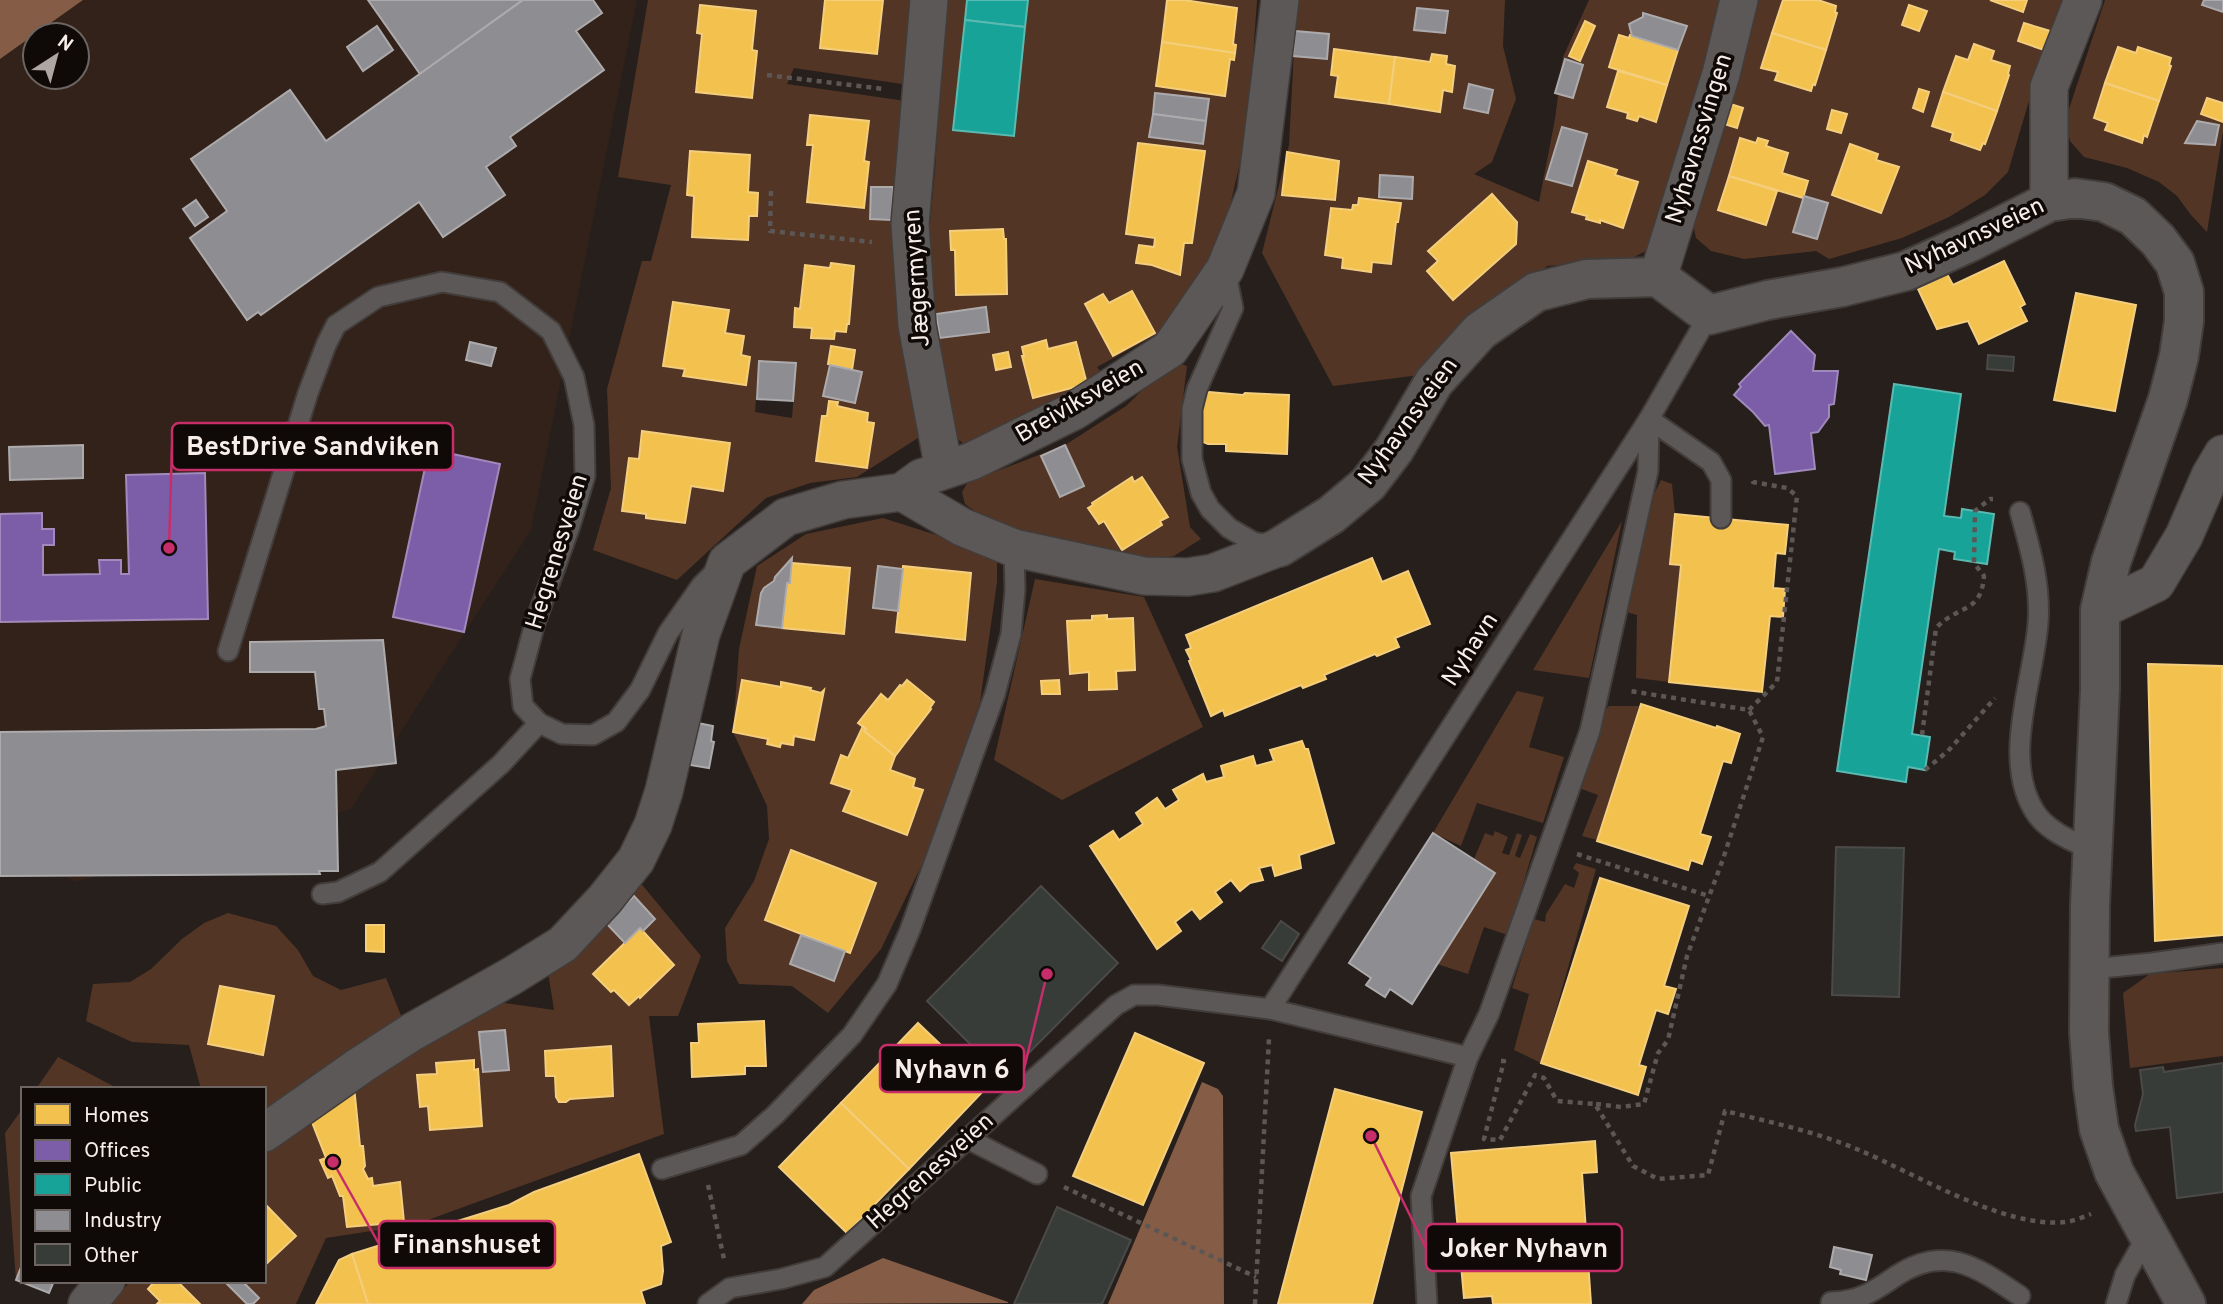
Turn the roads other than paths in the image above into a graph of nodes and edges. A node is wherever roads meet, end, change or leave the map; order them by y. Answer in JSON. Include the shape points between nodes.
{"nodes":[{"id":1,"x":929,"y":0,"type":"edge"},
{"id":2,"x":1280,"y":0,"type":"edge"},
{"id":3,"x":1739,"y":0,"type":"edge"},
{"id":4,"x":2083,"y":0,"type":"edge"},
{"id":5,"x":2049,"y":202,"type":"junction"},
{"id":6,"x":1226,"y":269,"type":"junction"},
{"id":7,"x":1658,"y":277,"type":"junction"},
{"id":8,"x":1709,"y":315,"type":"junction"},
{"id":9,"x":1649,"y":419,"type":"junction"},
{"id":10,"x":2223,"y":454,"type":"edge"},
{"id":11,"x":944,"y":470,"type":"junction"},
{"id":12,"x":902,"y":492,"type":"junction"},
{"id":13,"x":2020,"y":512,"type":"road end"},
{"id":14,"x":1721,"y":519,"type":"dead end"},
{"id":15,"x":1280,"y":547,"type":"junction"},
{"id":16,"x":1014,"y":548,"type":"junction"},
{"id":17,"x":727,"y":562,"type":"junction"},
{"id":18,"x":2100,"y":610,"type":"junction"},
{"id":19,"x":228,"y":651,"type":"dead end"},
{"id":20,"x":539,"y":723,"type":"junction"},
{"id":21,"x":2092,"y":850,"type":"junction"},
{"id":22,"x":322,"y":894,"type":"dead end"},
{"id":23,"x":2223,"y":953,"type":"edge"},
{"id":24,"x":2091,"y":969,"type":"junction"},
{"id":25,"x":1270,"y":1009,"type":"junction"},
{"id":26,"x":1468,"y":1057,"type":"junction"},
{"id":27,"x":266,"y":1132,"type":"edge"},
{"id":28,"x":968,"y":1139,"type":"junction"},
{"id":29,"x":662,"y":1169,"type":"dead end"},
{"id":30,"x":1037,"y":1174,"type":"road end"},
{"id":31,"x":2147,"y":1236,"type":"junction"},
{"id":32,"x":104,"y":1283,"type":"edge"},
{"id":33,"x":2024,"y":1301,"type":"edge"},
{"id":34,"x":1831,"y":1302,"type":"dead end"},
{"id":35,"x":87,"y":1304,"type":"edge"},
{"id":36,"x":708,"y":1304,"type":"edge"},
{"id":37,"x":1427,"y":1304,"type":"edge"},
{"id":38,"x":2116,"y":1304,"type":"edge"},
{"id":39,"x":2186,"y":1304,"type":"edge"}],
"edges":[{"from":1,"to":11,"type":"street","name":"Jægermyren","via":[[910,224],[917,325]]},
{"from":2,"to":6,"type":"street","name":"Breiviksveien","via":[[1256,193]]},
{"from":3,"to":7,"type":"street","name":"Nyhavnssvingen"},
{"from":4,"to":5,"type":"street","via":[[2049,87]]},
{"from":5,"to":8,"type":"street","name":"Nyhavnsveien","via":[[1906,271]]},
{"from":5,"to":18,"type":"street","name":"Nyhavnsveien","via":[[2075,198],[2104,202],[2133,216],[2175,263],[2185,292],[2179,356],[2168,399],[2111,562]]},
{"from":6,"to":11,"type":"street","name":"Breiviksveien","via":[[1170,349],[1074,411]]},
{"from":6,"to":15,"type":"lane","via":[[1233,308],[1192,409],[1195,478],[1210,509],[1228,528],[1253,541]]},
{"from":7,"to":8,"type":"street"},
{"from":7,"to":15,"type":"street","name":"Nyhavnsveien","via":[[1587,279],[1536,292],[1480,331],[1434,382],[1368,484],[1331,515]]},
{"from":8,"to":9,"type":"lane","name":"Nyhavn"},
{"from":9,"to":14,"type":"lane","via":[[1711,463],[1721,480]]},
{"from":9,"to":25,"type":"lane","name":"Nyhavn"},
{"from":9,"to":26,"type":"lane","via":[[1648,471],[1590,731],[1497,990]]},
{"from":10,"to":18,"type":"street","via":[[2184,537],[2156,583]]},
{"from":11,"to":12,"type":"street","name":"Breiviksveien","via":[[921,478]]},
{"from":12,"to":16,"type":"street","via":[[962,527]]},
{"from":12,"to":17,"type":"street","via":[[842,500],[786,517]]},
{"from":13,"to":21,"type":"lane","via":[[2038,600],[2021,729],[2023,780],[2035,813],[2066,838]]},
{"from":15,"to":16,"type":"street","via":[[1213,573],[1188,577],[1144,576]]},
{"from":16,"to":29,"type":"lane","via":[[1011,634],[995,694],[887,984],[852,1035],[741,1145]]},
{"from":17,"to":20,"type":"lane","via":[[701,586],[668,633],[640,690],[616,722],[593,735],[562,734]]},
{"from":17,"to":27,"type":"street","via":[[701,634],[653,825],[636,860],[605,899],[563,944],[412,1032]]},
{"from":18,"to":21,"type":"street","name":"Nyhavnsveien"},
{"from":19,"to":20,"type":"lane","name":"Hegrenesveien","via":[[308,393],[336,325],[378,297],[442,282],[500,292],[551,331],[573,377],[584,425],[584,476],[520,679],[523,705]]},
{"from":20,"to":22,"type":"lane","via":[[501,764],[380,872],[338,892]]},
{"from":21,"to":24,"type":"street","name":"Nyhavnsveien"},
{"from":23,"to":24,"type":"lane"},
{"from":24,"to":31,"type":"street","name":"Nyhavnsveien","via":[[2089,1032],[2099,1129],[2114,1172]]},
{"from":25,"to":26,"type":"lane","name":"Hegrenesveien"},
{"from":25,"to":28,"type":"lane","name":"Hegrenesveien","via":[[1134,995],[1116,1005]]},
{"from":26,"to":37,"type":"lane","via":[[1421,1196]]},
{"from":28,"to":30,"type":"lane"},
{"from":28,"to":36,"type":"lane","name":"Hegrenesveien","via":[[825,1267],[730,1287]]},
{"from":31,"to":38,"type":"lane","via":[[2125,1275]]},
{"from":31,"to":39,"type":"street","name":"Nyhavnsveien"},
{"from":32,"to":35,"type":"street"},
{"from":33,"to":34,"type":"lane","via":[[1977,1268],[1934,1260],[1917,1264],[1871,1294]]}]}
